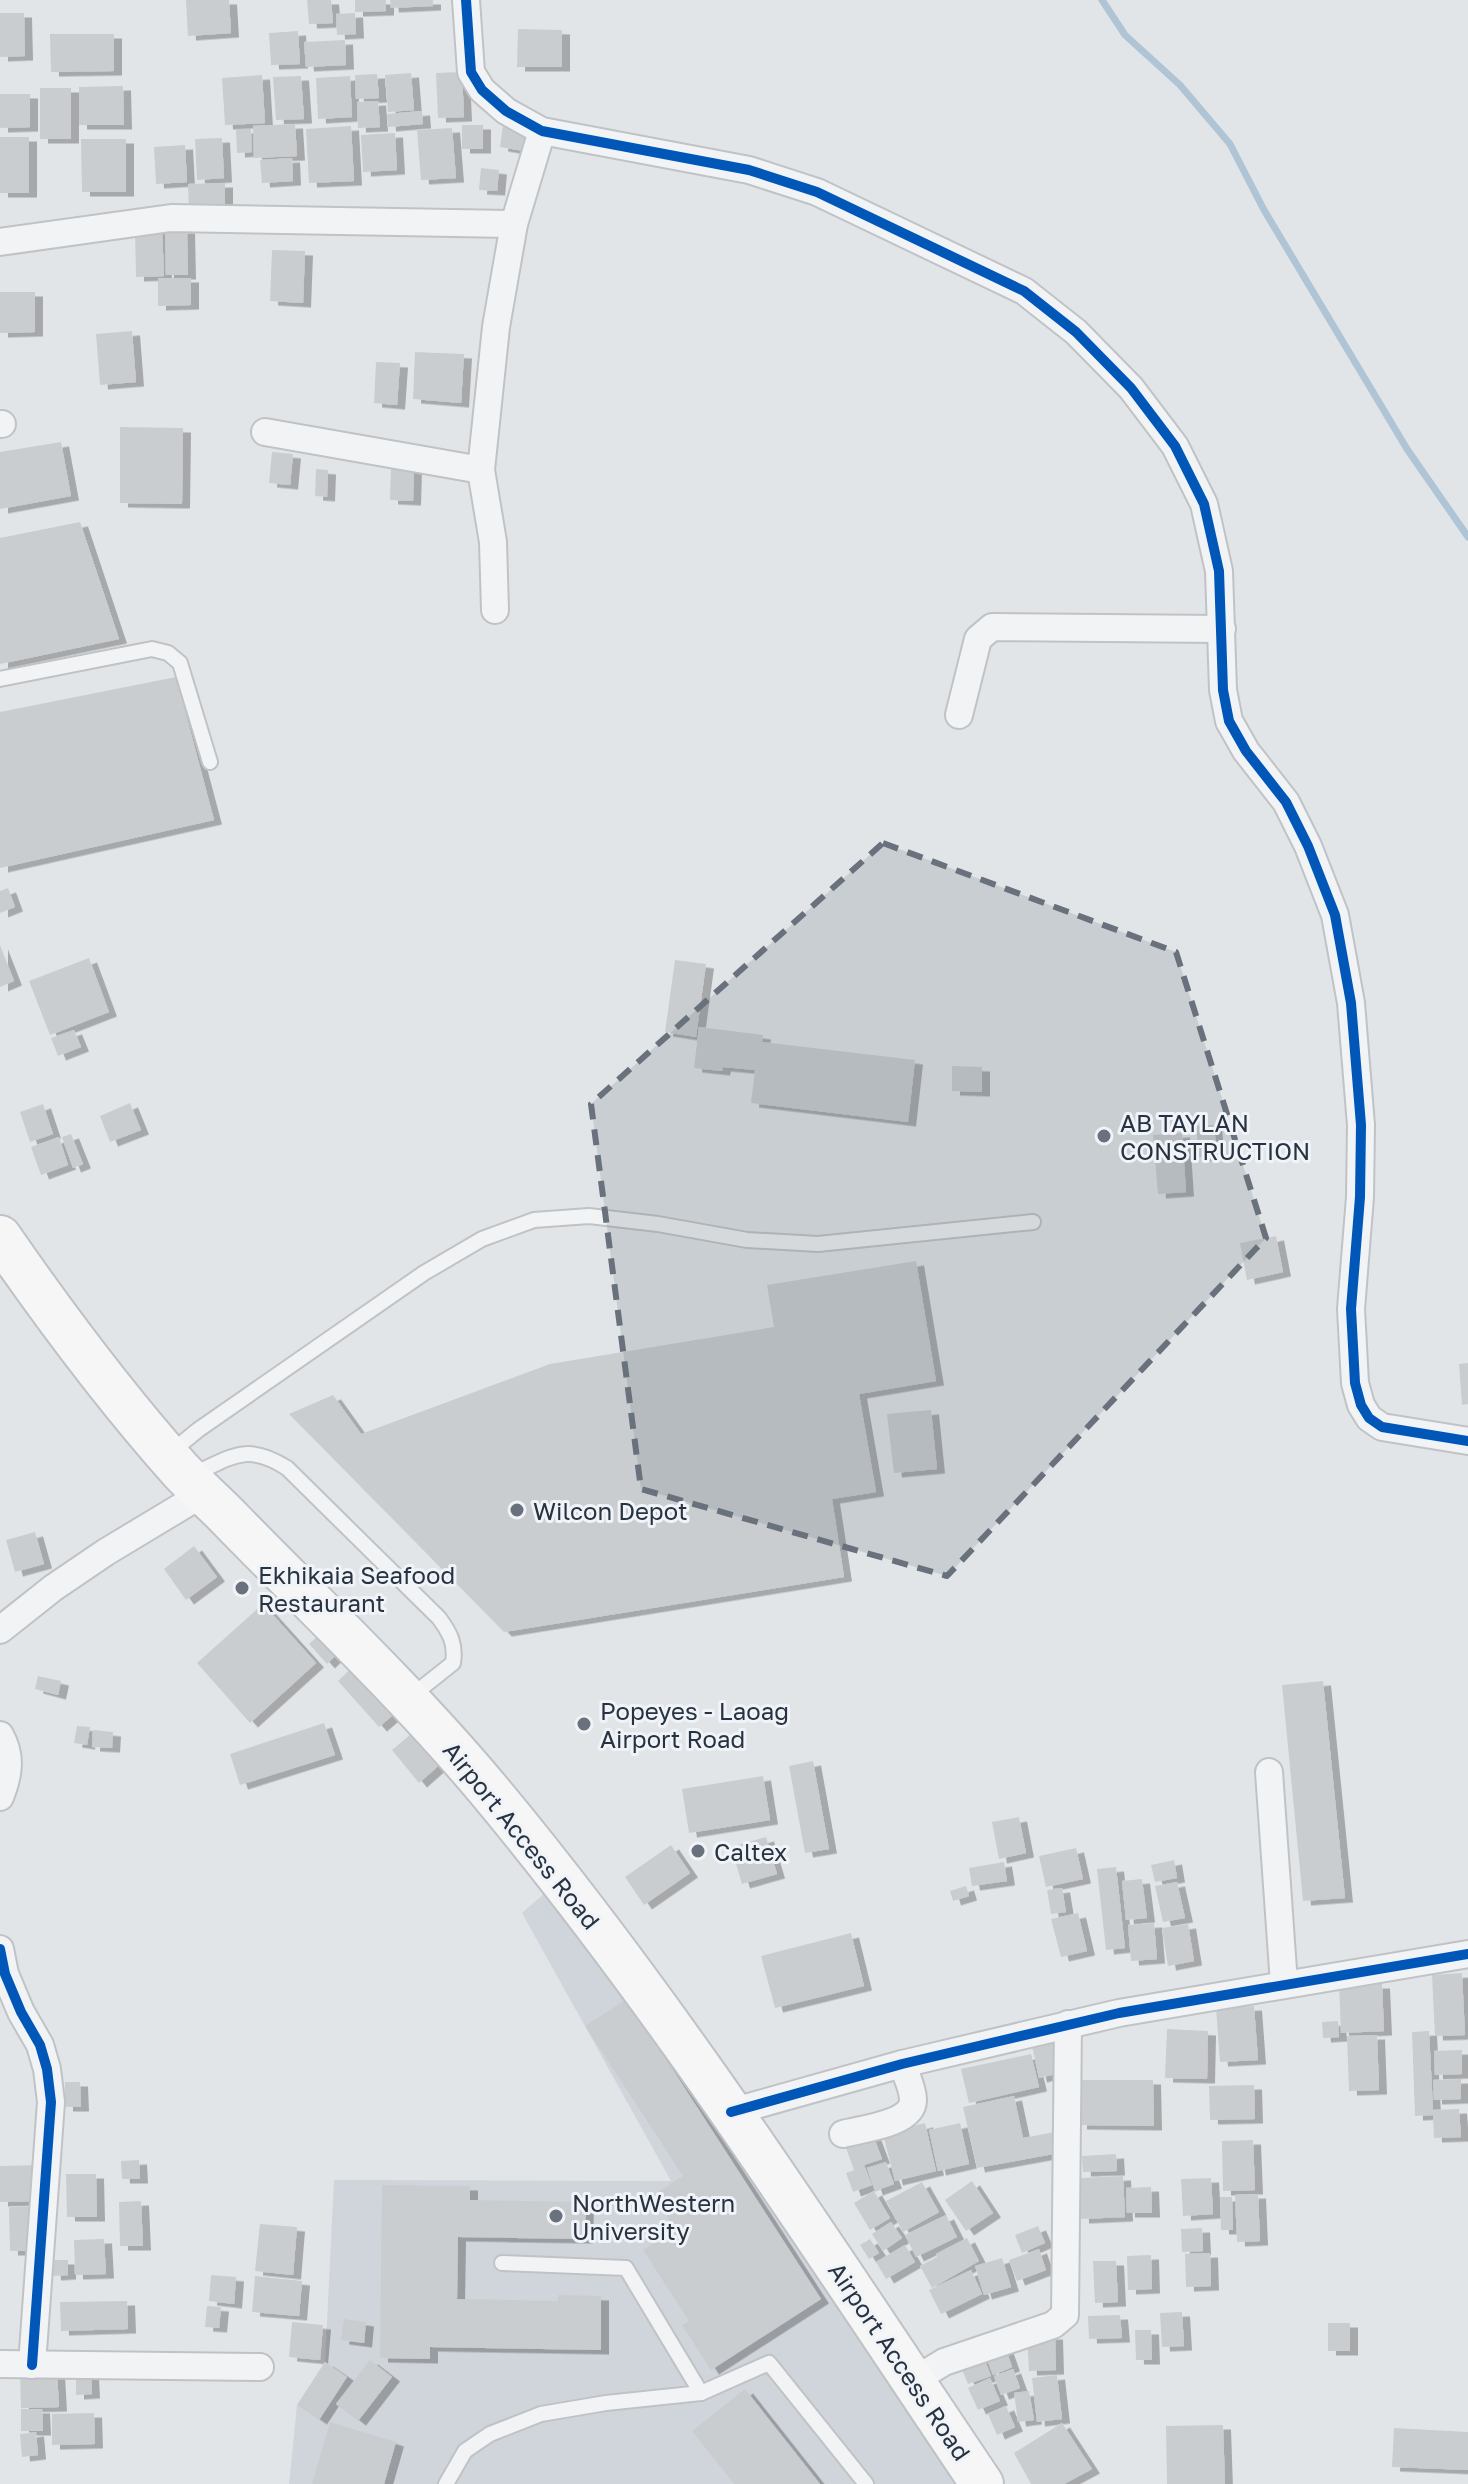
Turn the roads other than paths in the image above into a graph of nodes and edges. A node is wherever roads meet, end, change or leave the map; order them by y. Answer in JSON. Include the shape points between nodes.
{"nodes":[{"id":1,"x":466,"y":0,"type":"edge"},
{"id":2,"x":542,"y":131,"type":"junction"},
{"id":3,"x":514,"y":224,"type":"junction"},
{"id":4,"x":0,"y":242,"type":"edge"},
{"id":5,"x":265,"y":432,"type":"dead end"},
{"id":6,"x":481,"y":470,"type":"junction"},
{"id":7,"x":495,"y":610,"type":"dead end"},
{"id":8,"x":1222,"y":629,"type":"junction"},
{"id":9,"x":0,"y":679,"type":"edge"},
{"id":10,"x":959,"y":715,"type":"dead end"},
{"id":11,"x":210,"y":762,"type":"dead end"},
{"id":12,"x":1033,"y":1222,"type":"dead end"},
{"id":13,"x":0,"y":1237,"type":"edge"},
{"id":14,"x":1468,"y":1441,"type":"edge"},
{"id":15,"x":186,"y":1475,"type":"junction"},
{"id":16,"x":0,"y":1630,"type":"edge"},
{"id":17,"x":409,"y":1698,"type":"junction"},
{"id":18,"x":0,"y":1735,"type":"edge"},
{"id":19,"x":1269,"y":1772,"type":"dead end"},
{"id":20,"x":0,"y":1797,"type":"edge"},
{"id":21,"x":0,"y":1949,"type":"edge"},
{"id":22,"x":1468,"y":1954,"type":"edge"},
{"id":23,"x":1284,"y":1984,"type":"junction"},
{"id":24,"x":1068,"y":2024,"type":"junction"},
{"id":25,"x":902,"y":2064,"type":"junction"},
{"id":26,"x":731,"y":2112,"type":"junction"},
{"id":27,"x":843,"y":2134,"type":"dead end"},
{"id":28,"x":502,"y":2263,"type":"dead end"},
{"id":29,"x":0,"y":2364,"type":"edge"},
{"id":30,"x":32,"y":2365,"type":"junction"},
{"id":31,"x":260,"y":2367,"type":"dead end"},
{"id":32,"x":913,"y":2381,"type":"junction"},
{"id":33,"x":701,"y":2393,"type":"junction"},
{"id":34,"x":446,"y":2484,"type":"edge"},
{"id":35,"x":866,"y":2484,"type":"edge"},
{"id":36,"x":982,"y":2484,"type":"edge"}],
"edges":[{"from":1,"to":2,"type":"street","via":[[471,72],[506,111]]},
{"from":2,"to":3,"type":"street"},
{"from":2,"to":8,"type":"street","via":[[749,170],[817,192],[1024,291],[1076,332],[1131,388],[1175,446],[1204,504],[1219,571]]},
{"from":3,"to":4,"type":"street","via":[[171,218]]},
{"from":3,"to":6,"type":"street","via":[[496,327]]},
{"from":5,"to":6,"type":"street"},
{"from":6,"to":7,"type":"street","via":[[493,542]]},
{"from":8,"to":10,"type":"street","via":[[992,627],[978,639]]},
{"from":8,"to":14,"type":"street","via":[[1229,721],[1286,802],[1308,846],[1335,915],[1351,1003],[1361,1125],[1351,1309],[1361,1405],[1382,1427]]},
{"from":9,"to":11,"type":"lane","via":[[152,649],[168,653],[180,663]]},
{"from":12,"to":15,"type":"lane","via":[[818,1244],[747,1240],[589,1216],[534,1220],[482,1239],[424,1273],[198,1430]]},
{"from":13,"to":15,"type":"main road","name":"Airport Access Road","via":[[95,1368]]},
{"from":15,"to":16,"type":"street","via":[[106,1552]]},
{"from":15,"to":17,"type":"main road","name":"Airport Access Road"},
{"from":15,"to":17,"type":"lane","via":[[247,1453],[267,1455],[287,1468],[428,1607],[451,1635],[453,1663]]},
{"from":17,"to":26,"type":"main road","name":"Airport Access Road","via":[[631,1972]]},
{"from":18,"to":20,"type":"street","via":[[9,1759]]},
{"from":19,"to":23,"type":"street"},
{"from":21,"to":30,"type":"street","via":[[5,1974],[40,2045],[51,2102]]},
{"from":22,"to":23,"type":"street"},
{"from":23,"to":24,"type":"street"},
{"from":24,"to":25,"type":"street"},
{"from":24,"to":32,"type":"street","via":[[1065,2315],[1053,2325],[944,2362]]},
{"from":25,"to":26,"type":"street"},
{"from":25,"to":27,"type":"street","via":[[912,2091],[909,2112],[895,2121]]},
{"from":26,"to":32,"type":"main road","name":"Airport Access Road"},
{"from":28,"to":33,"type":"lane","via":[[626,2268]]},
{"from":29,"to":30,"type":"street"},
{"from":30,"to":31,"type":"street"},
{"from":32,"to":36,"type":"main road","name":"Airport Access Road"},
{"from":33,"to":34,"type":"lane","via":[[541,2414],[490,2434],[465,2451]]},
{"from":33,"to":35,"type":"lane","via":[[769,2363]]}]}
